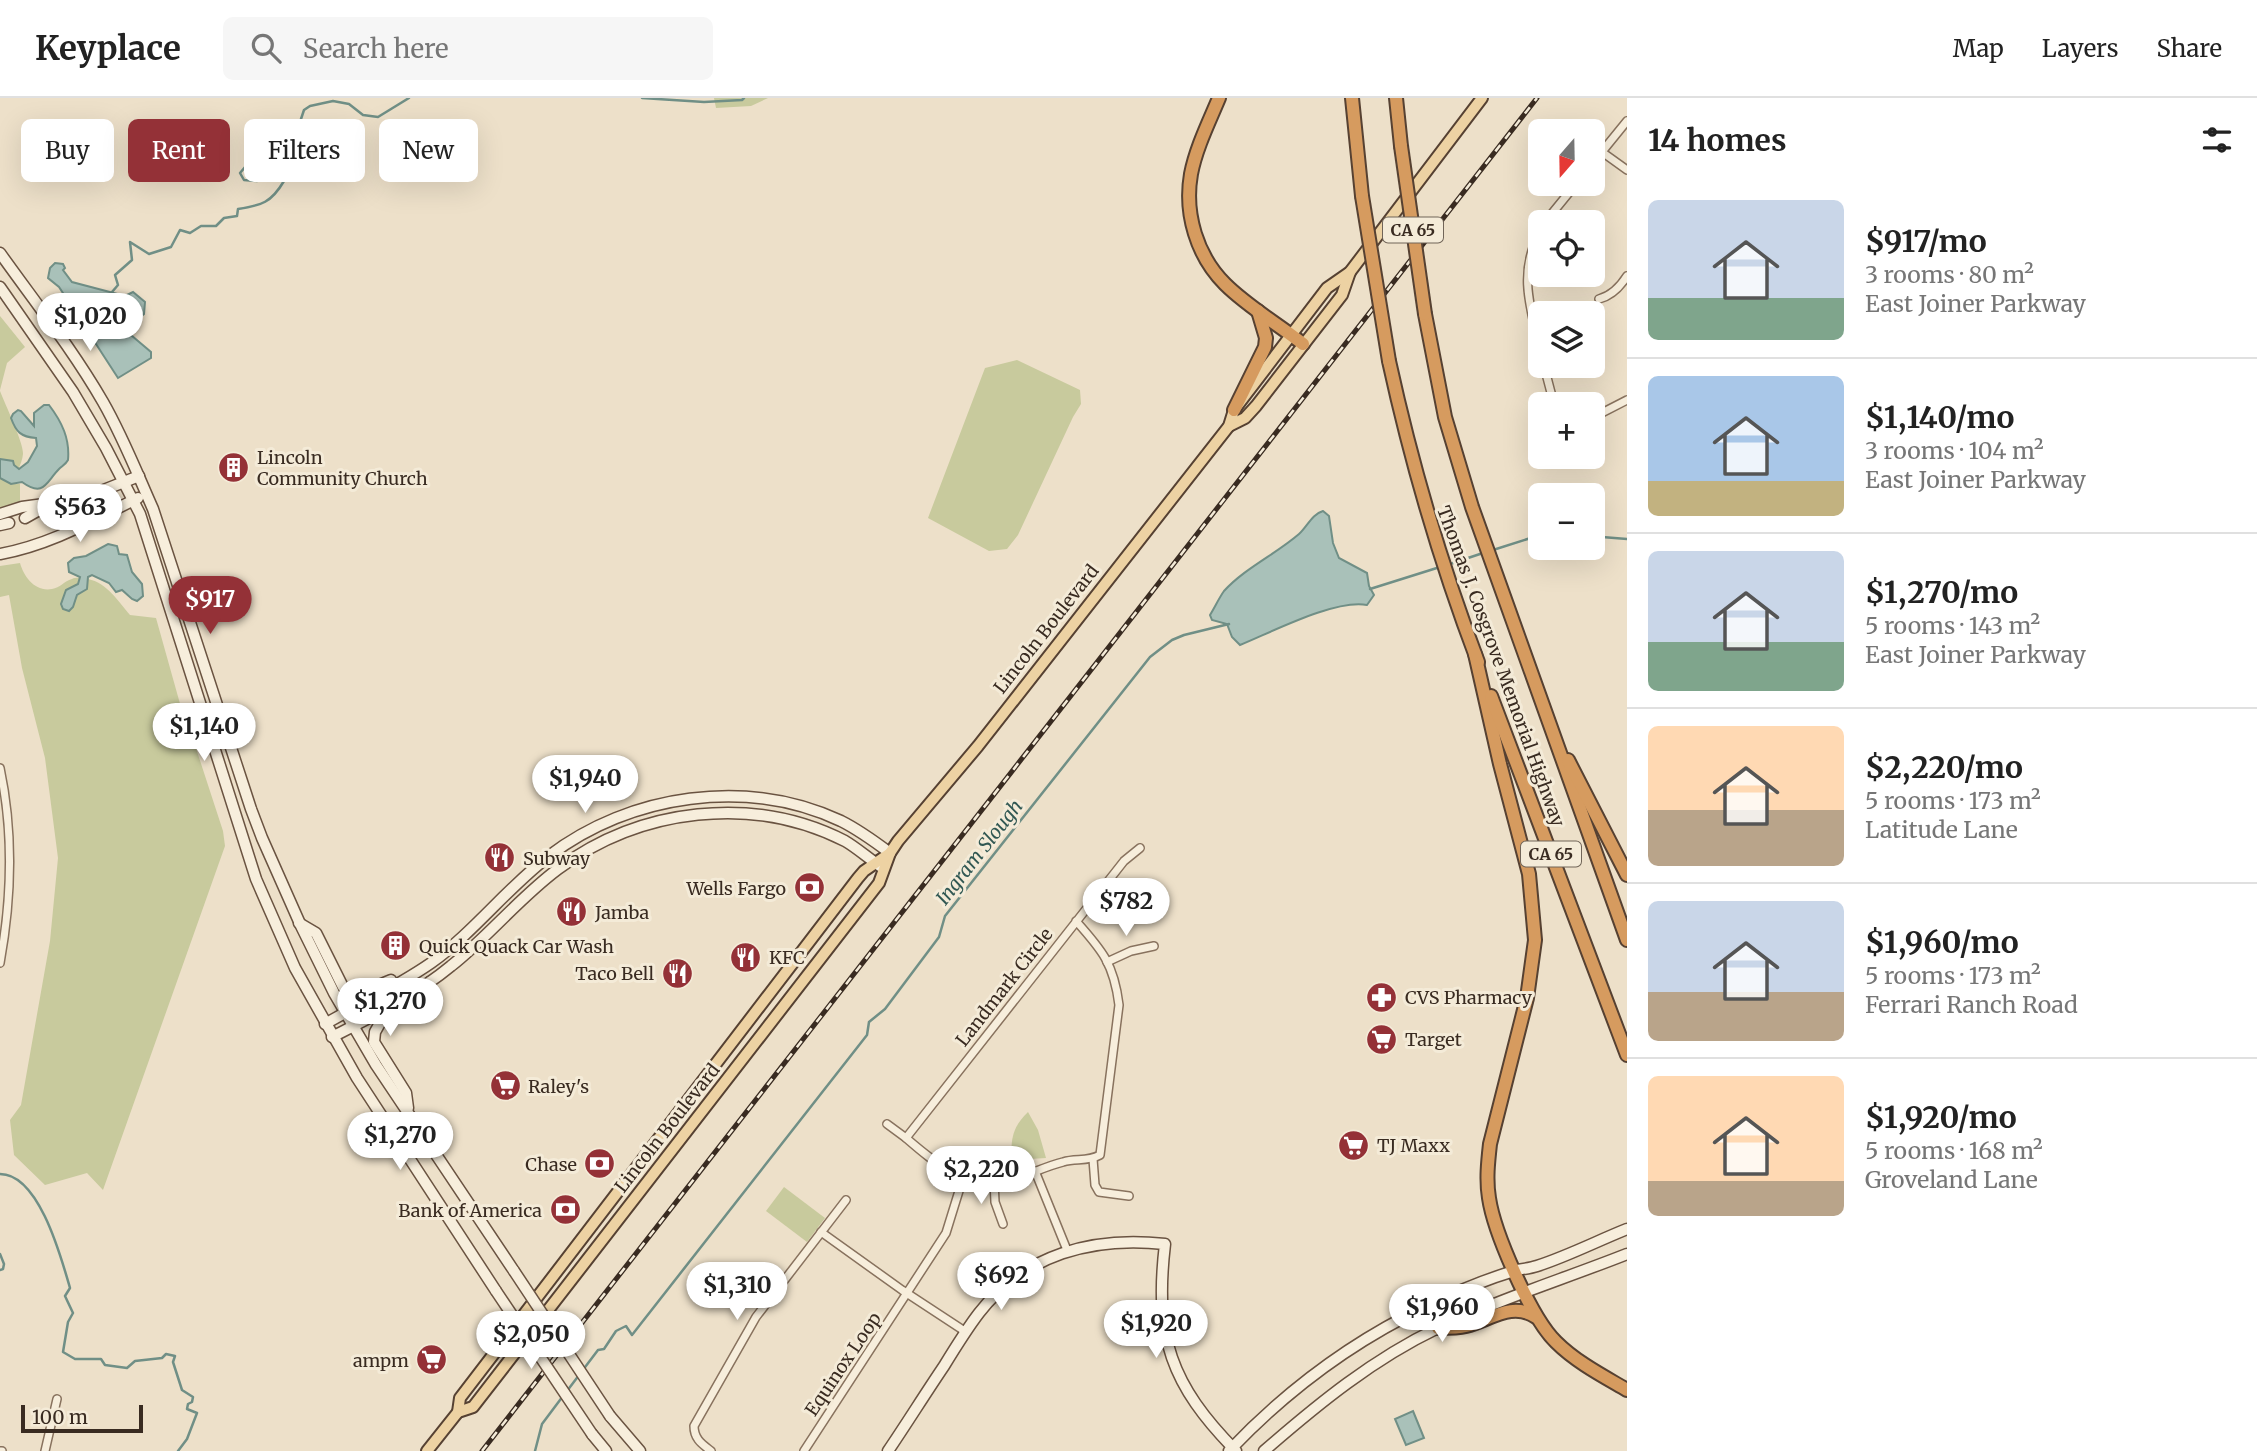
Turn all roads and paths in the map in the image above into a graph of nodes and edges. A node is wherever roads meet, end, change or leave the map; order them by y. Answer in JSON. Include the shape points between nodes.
{"nodes":[{"id":1,"x":1219,"y":98,"type":"edge"},
{"id":2,"x":1352,"y":98,"type":"edge"},
{"id":3,"x":1396,"y":98,"type":"edge"},
{"id":4,"x":1482,"y":98,"type":"edge"},
{"id":5,"x":1627,"y":121,"type":"edge"},
{"id":6,"x":1605,"y":148,"type":"edge"},
{"id":7,"x":1605,"y":154,"type":"edge"},
{"id":8,"x":1627,"y":170,"type":"edge"},
{"id":9,"x":1566,"y":196,"type":"edge"},
{"id":10,"x":1555,"y":210,"type":"edge"},
{"id":11,"x":0,"y":253,"type":"edge"},
{"id":12,"x":1528,"y":262,"type":"edge"},
{"id":13,"x":1350,"y":272,"type":"junction"},
{"id":14,"x":1627,"y":276,"type":"edge"},
{"id":15,"x":0,"y":288,"type":"edge"},
{"id":16,"x":1599,"y":299,"type":"dead end"},
{"id":17,"x":1530,"y":301,"type":"edge"},
{"id":18,"x":1258,"y":310,"type":"junction"},
{"id":19,"x":1292,"y":335,"type":"junction"},
{"id":20,"x":1303,"y":344,"type":"junction"},
{"id":21,"x":1627,"y":400,"type":"edge"},
{"id":22,"x":1234,"y":410,"type":"junction"},
{"id":23,"x":1605,"y":411,"type":"edge"},
{"id":24,"x":1229,"y":426,"type":"junction"},
{"id":25,"x":139,"y":476,"type":"junction"},
{"id":26,"x":124,"y":482,"type":"junction"},
{"id":27,"x":146,"y":493,"type":"junction"},
{"id":28,"x":133,"y":500,"type":"junction"},
{"id":29,"x":52,"y":503,"type":"junction"},
{"id":30,"x":0,"y":514,"type":"edge"},
{"id":31,"x":25,"y":518,"type":"dead end"},
{"id":32,"x":0,"y":554,"type":"edge"},
{"id":33,"x":1475,"y":654,"type":"junction"},
{"id":34,"x":1544,"y":712,"type":"junction"},
{"id":35,"x":0,"y":768,"type":"edge"},
{"id":36,"x":4,"y":816,"type":"edge"},
{"id":37,"x":1140,"y":848,"type":"dead end"},
{"id":38,"x":890,"y":853,"type":"junction"},
{"id":39,"x":880,"y":866,"type":"junction"},
{"id":40,"x":1627,"y":875,"type":"edge"},
{"id":41,"x":1076,"y":921,"type":"junction"},
{"id":42,"x":299,"y":923,"type":"junction"},
{"id":43,"x":1627,"y":940,"type":"edge"},
{"id":44,"x":1154,"y":946,"type":"dead end"},
{"id":45,"x":1107,"y":962,"type":"junction"},
{"id":46,"x":0,"y":963,"type":"edge"},
{"id":47,"x":424,"y":967,"type":"junction"},
{"id":48,"x":430,"y":982,"type":"junction"},
{"id":49,"x":345,"y":1013,"type":"junction"},
{"id":50,"x":325,"y":1024,"type":"junction"},
{"id":51,"x":353,"y":1026,"type":"junction"},
{"id":52,"x":332,"y":1037,"type":"junction"},
{"id":53,"x":1627,"y":1055,"type":"edge"},
{"id":54,"x":408,"y":1112,"type":"junction"},
{"id":55,"x":887,"y":1124,"type":"dead end"},
{"id":56,"x":906,"y":1138,"type":"junction"},
{"id":57,"x":1093,"y":1159,"type":"junction"},
{"id":58,"x":1035,"y":1171,"type":"junction"},
{"id":59,"x":963,"y":1178,"type":"junction"},
{"id":60,"x":994,"y":1181,"type":"junction"},
{"id":61,"x":1129,"y":1196,"type":"dead end"},
{"id":62,"x":846,"y":1200,"type":"dead end"},
{"id":63,"x":1003,"y":1224,"type":"dead end"},
{"id":64,"x":1627,"y":1229,"type":"edge"},
{"id":65,"x":821,"y":1232,"type":"junction"},
{"id":66,"x":1067,"y":1250,"type":"junction"},
{"id":67,"x":1627,"y":1254,"type":"edge"},
{"id":68,"x":1514,"y":1271,"type":"junction"},
{"id":69,"x":1525,"y":1292,"type":"junction"},
{"id":70,"x":908,"y":1294,"type":"junction"},
{"id":71,"x":1536,"y":1317,"type":"junction"},
{"id":72,"x":1438,"y":1328,"type":"junction"},
{"id":73,"x":966,"y":1332,"type":"junction"},
{"id":74,"x":1627,"y":1390,"type":"edge"},
{"id":75,"x":57,"y":1399,"type":"dead end"},
{"id":76,"x":457,"y":1412,"type":"junction"},
{"id":77,"x":1233,"y":1450,"type":"edge"},
{"id":78,"x":45,"y":1451,"type":"edge"},
{"id":79,"x":427,"y":1451,"type":"edge"},
{"id":80,"x":606,"y":1451,"type":"edge"},
{"id":81,"x":640,"y":1451,"type":"edge"},
{"id":82,"x":711,"y":1451,"type":"edge"},
{"id":83,"x":804,"y":1451,"type":"edge"},
{"id":84,"x":888,"y":1451,"type":"edge"},
{"id":85,"x":1264,"y":1451,"type":"edge"}],
"edges":[{"from":1,"to":18,"type":"highway","via":[[1191,175],[1195,238],[1226,285]]},
{"from":2,"to":33,"type":"highway","name":"Thomas J. Cosgrove Memorial Highway","number":"CA 65","bridge":true,"via":[[1362,196],[1406,438],[1428,521]]},
{"from":3,"to":34,"type":"highway","name":"Thomas J. Cosgrove Memorial Highway","number":"CA 65","bridge":true,"via":[[1425,314],[1445,417]]},
{"from":4,"to":13,"type":"main road","name":"Lincoln Boulevard"},
{"from":5,"to":6,"type":"street"},
{"from":7,"to":8,"type":"street"},
{"from":9,"to":10,"type":"street"},
{"from":11,"to":25,"type":"main road","via":[[91,381]]},
{"from":12,"to":17,"type":"street"},
{"from":13,"to":19,"type":"main road","name":"Lincoln Boulevard","via":[[1327,288]]},
{"from":13,"to":20,"type":"main road","name":"Lincoln Boulevard","via":[[1342,295]]},
{"from":14,"to":16,"type":"street","via":[[1607,297]]},
{"from":15,"to":26,"type":"main road","via":[[73,392]]},
{"from":18,"to":19,"type":"highway"},
{"from":18,"to":22,"type":"highway","via":[[1265,346]]},
{"from":19,"to":20,"type":"highway"},
{"from":19,"to":22,"type":"main road","name":"Lincoln Boulevard"},
{"from":20,"to":24,"type":"main road","name":"Lincoln Boulevard","via":[[1245,418]]},
{"from":21,"to":23,"type":"street"},
{"from":22,"to":24,"type":"main road","name":"Lincoln Boulevard"},
{"from":24,"to":38,"type":"main road","name":"Lincoln Boulevard"},
{"from":25,"to":26,"type":"main road"},
{"from":25,"to":27,"type":"main road"},
{"from":26,"to":28,"type":"main road"},
{"from":26,"to":29,"type":"main road","via":[[81,499]]},
{"from":27,"to":28,"type":"main road"},
{"from":27,"to":42,"type":"main road","via":[[256,823]]},
{"from":28,"to":32,"type":"main road","via":[[60,537]]},
{"from":28,"to":50,"type":"main road","via":[[263,898]]},
{"from":29,"to":30,"type":"main road"},
{"from":29,"to":31,"type":"main road"},
{"from":33,"to":53,"type":"highway","name":"Thomas J. Cosgrove Memorial Highway","number":"CA 65"},
{"from":33,"to":68,"type":"highway","via":[[1527,863],[1533,907],[1535,940],[1527,998],[1488,1165],[1489,1200]]},
{"from":34,"to":40,"type":"highway"},
{"from":34,"to":43,"type":"highway","name":"Thomas J. Cosgrove Memorial Highway","number":"CA 65"},
{"from":35,"to":36,"type":"street"},
{"from":36,"to":46,"type":"street","via":[[11,883]]},
{"from":37,"to":41,"type":"street"},
{"from":38,"to":39,"type":"main road","name":"Lincoln Boulevard"},
{"from":38,"to":47,"type":"main road","via":[[840,821],[775,801],[708,797],[659,804],[615,818],[548,856]]},
{"from":39,"to":48,"type":"main road","via":[[834,836],[773,817],[708,814],[645,824],[607,839],[558,869]]},
{"from":39,"to":76,"type":"main road","name":"Lincoln Boulevard","via":[[858,878],[460,1398]]},
{"from":39,"to":76,"type":"main road","name":"Lincoln Boulevard","via":[[879,883],[482,1396],[473,1406]]},
{"from":41,"to":45,"type":"street","name":"Landmark Circle"},
{"from":41,"to":56,"type":"street","name":"Landmark Circle"},
{"from":42,"to":47,"type":"main road","via":[[316,933],[343,987],[352,991],[362,992]]},
{"from":42,"to":49,"type":"main road"},
{"from":44,"to":45,"type":"street","via":[[1131,950]]},
{"from":45,"to":57,"type":"street","name":"Landmark Circle","via":[[1119,1005],[1100,1155]]},
{"from":47,"to":49,"type":"main road"},
{"from":48,"to":51,"type":"main road"},
{"from":48,"to":54,"type":"main road","via":[[426,997],[380,1023],[375,1032],[374,1042],[406,1093]]},
{"from":49,"to":50,"type":"main road"},
{"from":49,"to":51,"type":"main road"},
{"from":50,"to":52,"type":"main road"},
{"from":51,"to":52,"type":"main road"},
{"from":51,"to":54,"type":"main road"},
{"from":52,"to":80,"type":"main road","bridge":true},
{"from":54,"to":81,"type":"main road","bridge":true,"via":[[610,1416]]},
{"from":55,"to":56,"type":"street"},
{"from":56,"to":59,"type":"street","via":[[935,1164]]},
{"from":57,"to":58,"type":"street","via":[[1065,1161]]},
{"from":57,"to":61,"type":"street","via":[[1099,1192]]},
{"from":58,"to":60,"type":"street"},
{"from":58,"to":66,"type":"street"},
{"from":59,"to":60,"type":"street"},
{"from":59,"to":70,"type":"street","name":"Equinox Loop","via":[[946,1233]]},
{"from":60,"to":63,"type":"street"},
{"from":62,"to":65,"type":"street"},
{"from":64,"to":68,"type":"main road"},
{"from":65,"to":70,"type":"street"},
{"from":65,"to":82,"type":"street","via":[[756,1317],[694,1426],[698,1440]]},
{"from":66,"to":73,"type":"main road","via":[[1006,1286]]},
{"from":66,"to":77,"type":"main road","via":[[1116,1241],[1165,1244],[1161,1298],[1171,1357],[1195,1406]]},
{"from":67,"to":69,"type":"main road"},
{"from":68,"to":69,"type":"highway"},
{"from":68,"to":77,"type":"main road","via":[[1429,1304],[1355,1346],[1287,1397]]},
{"from":69,"to":71,"type":"highway"},
{"from":69,"to":72,"type":"main road"},
{"from":70,"to":73,"type":"street"},
{"from":70,"to":83,"type":"street","name":"Equinox Loop"},
{"from":71,"to":72,"type":"highway","via":[[1512,1310],[1465,1326]]},
{"from":71,"to":74,"type":"highway","via":[[1569,1354]]},
{"from":72,"to":85,"type":"main road","via":[[1340,1388]]},
{"from":73,"to":84,"type":"main road"},
{"from":75,"to":78,"type":"street"},
{"from":76,"to":79,"type":"main road","name":"Lincoln Boulevard"}]}
